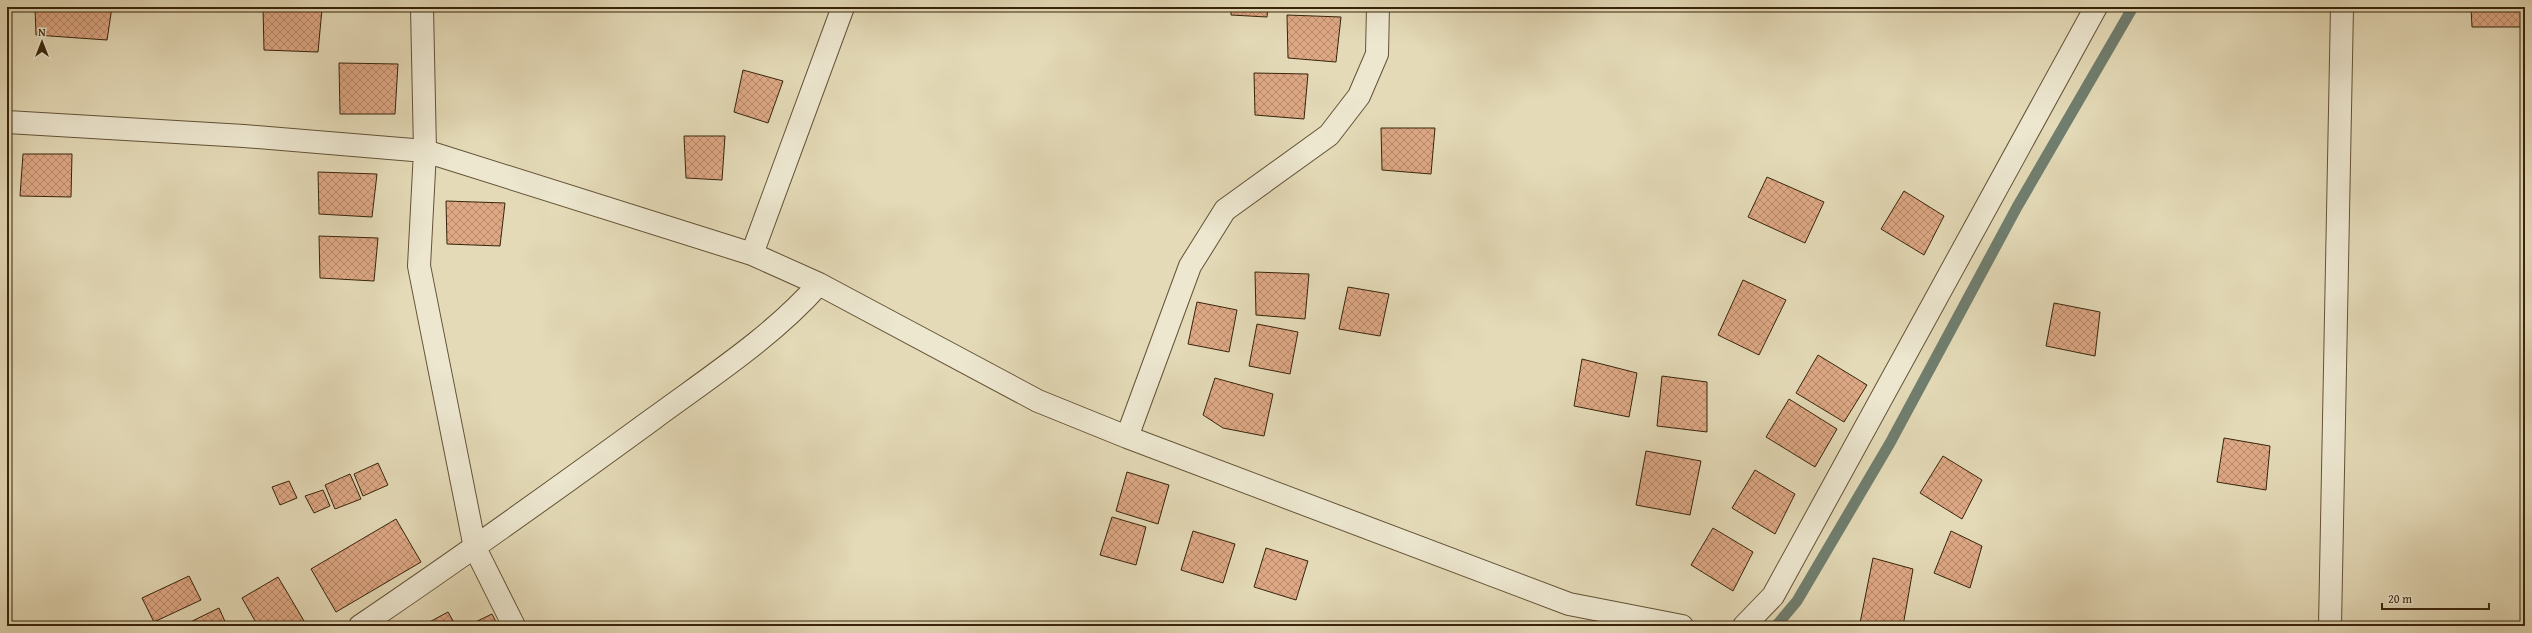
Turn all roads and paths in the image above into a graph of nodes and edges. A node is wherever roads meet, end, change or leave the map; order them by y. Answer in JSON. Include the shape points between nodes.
{"nodes":[{"id":1,"x":422,"y":7,"type":"edge"},
{"id":2,"x":843,"y":7,"type":"edge"},
{"id":3,"x":1378,"y":7,"type":"edge"},
{"id":4,"x":2096,"y":7,"type":"edge"},
{"id":5,"x":2342,"y":7,"type":"edge"},
{"id":6,"x":7,"y":122,"type":"edge"},
{"id":7,"x":425,"y":151,"type":"junction"},
{"id":8,"x":752,"y":254,"type":"junction"},
{"id":9,"x":820,"y":284,"type":"junction"},
{"id":10,"x":1127,"y":437,"type":"junction"},
{"id":11,"x":475,"y":548,"type":"junction"},
{"id":12,"x":360,"y":626,"type":"edge"},
{"id":13,"x":514,"y":626,"type":"edge"},
{"id":14,"x":1682,"y":626,"type":"edge"},
{"id":15,"x":1744,"y":626,"type":"edge"},
{"id":16,"x":2330,"y":626,"type":"edge"}],
"edges":[{"from":1,"to":7,"type":"street"},
{"from":2,"to":8,"type":"street"},
{"from":3,"to":10,"type":"street","via":[[1377,54],[1359,96],[1329,135],[1225,210],[1190,266]]},
{"from":4,"to":15,"type":"street","via":[[1773,596]]},
{"from":5,"to":16,"type":"street"},
{"from":6,"to":7,"type":"street","via":[[244,136]]},
{"from":7,"to":8,"type":"street"},
{"from":7,"to":11,"type":"street","via":[[419,266]]},
{"from":8,"to":9,"type":"street"},
{"from":9,"to":10,"type":"street","via":[[1038,401]]},
{"from":9,"to":11,"type":"street","via":[[802,303],[740,354]]},
{"from":10,"to":14,"type":"street","via":[[1569,604]]},
{"from":11,"to":12,"type":"street"},
{"from":11,"to":13,"type":"street"}]}
